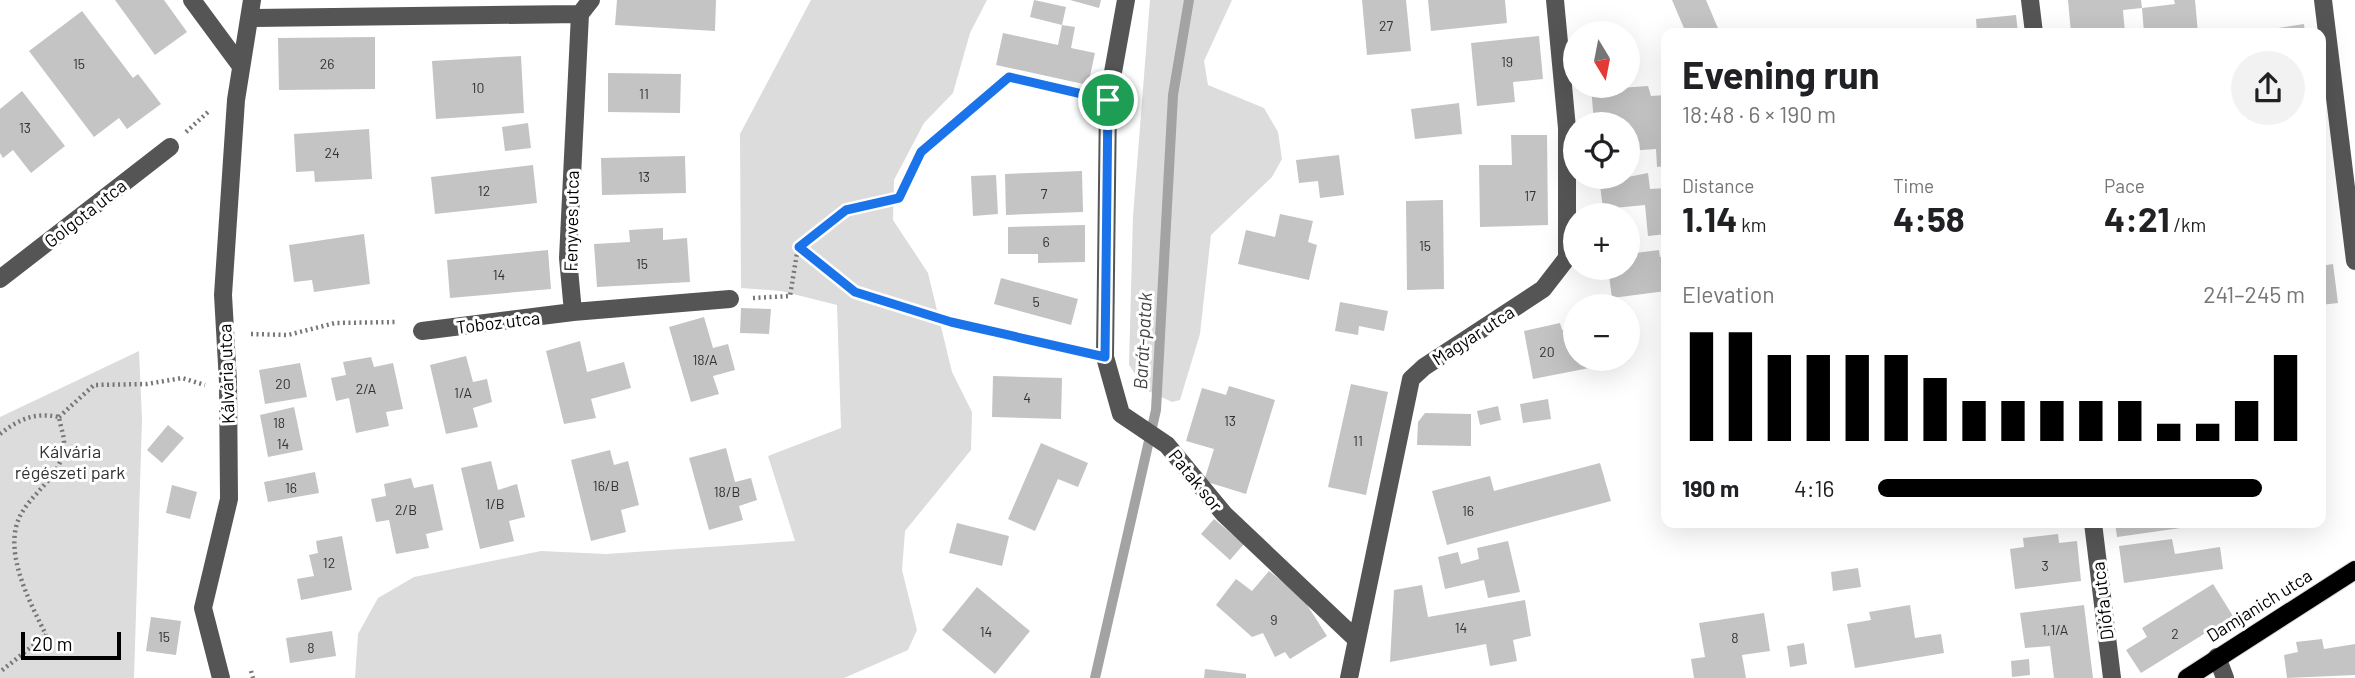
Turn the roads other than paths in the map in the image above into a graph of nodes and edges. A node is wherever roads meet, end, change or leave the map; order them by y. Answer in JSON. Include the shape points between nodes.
{"nodes":[{"id":1,"x":192,"y":0,"type":"edge"},
{"id":2,"x":1126,"y":0,"type":"edge"},
{"id":3,"x":1555,"y":0,"type":"edge"},
{"id":4,"x":2031,"y":0,"type":"edge"},
{"id":5,"x":2323,"y":0,"type":"edge"},
{"id":6,"x":585,"y":7,"type":"edge"},
{"id":7,"x":251,"y":9,"type":"edge"},
{"id":8,"x":2034,"y":28,"type":"edge"},
{"id":9,"x":240,"y":65,"type":"junction"},
{"id":10,"x":170,"y":147,"type":"road end"},
{"id":11,"x":2355,"y":261,"type":"edge"},
{"id":12,"x":0,"y":279,"type":"edge"},
{"id":13,"x":730,"y":299,"type":"road end"},
{"id":14,"x":573,"y":312,"type":"junction"},
{"id":15,"x":422,"y":331,"type":"road end"},
{"id":16,"x":2094,"y":528,"type":"edge"},
{"id":17,"x":2355,"y":570,"type":"edge"},
{"id":18,"x":1356,"y":639,"type":"junction"},
{"id":19,"x":2217,"y":657,"type":"junction"},
{"id":20,"x":221,"y":678,"type":"edge"},
{"id":21,"x":1349,"y":678,"type":"edge"},
{"id":22,"x":2112,"y":678,"type":"edge"},
{"id":23,"x":2187,"y":678,"type":"edge"},
{"id":24,"x":2225,"y":678,"type":"edge"}],
"edges":[{"from":1,"to":9,"type":"street"},
{"from":2,"to":18,"type":"street","name":"Patak sor","via":[[1108,100],[1105,357],[1121,414],[1167,445],[1224,514]]},
{"from":3,"to":18,"type":"street","name":"Magyar utca","via":[[1567,128],[1567,258],[1543,289],[1411,379]]},
{"from":4,"to":8,"type":"street"},
{"from":5,"to":11,"type":"street"},
{"from":6,"to":7,"type":"street","name":"Fenyves utca"},
{"from":6,"to":14,"type":"street","name":"Fenyves utca","via":[[568,258]]},
{"from":7,"to":9,"type":"street","name":"Kálvária utca"},
{"from":9,"to":20,"type":"street","name":"Kálvária utca","via":[[223,295],[229,499],[203,608]]},
{"from":10,"to":12,"type":"street","name":"Golgota utca"},
{"from":13,"to":14,"type":"street"},
{"from":14,"to":15,"type":"street","name":"Toboz utca"},
{"from":16,"to":22,"type":"street","name":"Diófa utca"},
{"from":17,"to":19,"type":"main road","name":"Damjanich utca"},
{"from":18,"to":21,"type":"street","name":"Magyar utca"},
{"from":19,"to":23,"type":"main road","name":"Damjanich utca"},
{"from":19,"to":24,"type":"street"}]}
